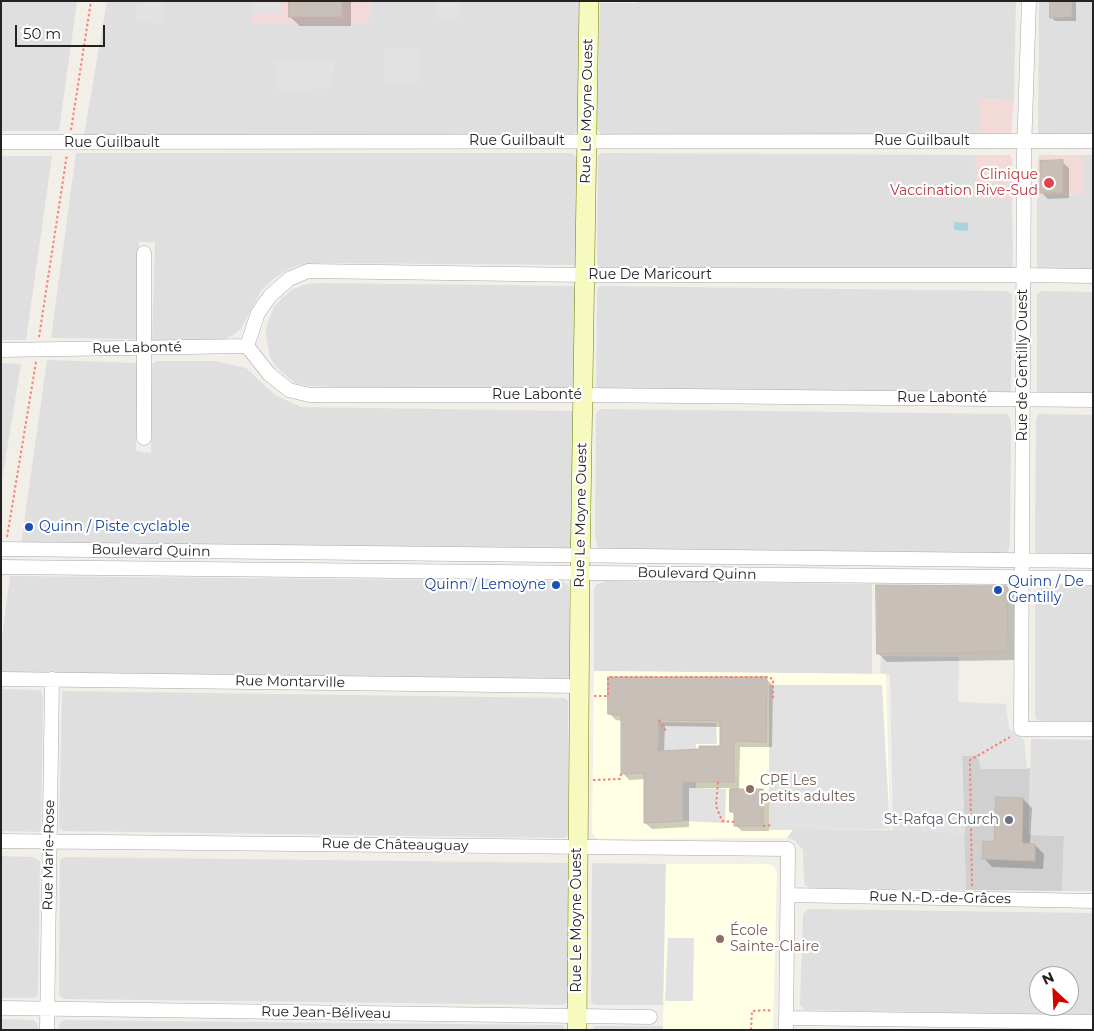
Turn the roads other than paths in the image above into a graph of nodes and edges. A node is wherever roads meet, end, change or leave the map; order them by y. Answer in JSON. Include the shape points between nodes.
{"nodes":[{"id":1,"x":589,"y":1,"type":"edge"},
{"id":2,"x":1028,"y":1,"type":"edge"},
{"id":3,"x":586,"y":141,"type":"junction"},
{"id":4,"x":1024,"y":141,"type":"junction"},
{"id":5,"x":1093,"y":141,"type":"edge"},
{"id":6,"x":1,"y":142,"type":"edge"},
{"id":7,"x":144,"y":253,"type":"dead end"},
{"id":8,"x":584,"y":275,"type":"junction"},
{"id":9,"x":1023,"y":275,"type":"junction"},
{"id":10,"x":1093,"y":276,"type":"edge"},
{"id":11,"x":247,"y":346,"type":"junction"},
{"id":12,"x":144,"y":348,"type":"junction"},
{"id":13,"x":1,"y":350,"type":"edge"},
{"id":14,"x":583,"y":395,"type":"junction"},
{"id":15,"x":1024,"y":399,"type":"junction"},
{"id":16,"x":1093,"y":400,"type":"edge"},
{"id":17,"x":144,"y":438,"type":"dead end"},
{"id":18,"x":4,"y":547,"type":"edge"},
{"id":19,"x":301,"y":552,"type":"junction"},
{"id":20,"x":1023,"y":560,"type":"junction"},
{"id":21,"x":1093,"y":561,"type":"edge"},
{"id":22,"x":580,"y":564,"type":"junction"},
{"id":23,"x":1,"y":567,"type":"edge"},
{"id":24,"x":301,"y":570,"type":"junction"},
{"id":25,"x":1022,"y":577,"type":"junction"},
{"id":26,"x":1093,"y":578,"type":"edge"},
{"id":27,"x":1,"y":679,"type":"edge"},
{"id":28,"x":52,"y":680,"type":"junction"},
{"id":29,"x":579,"y":686,"type":"junction"},
{"id":30,"x":1093,"y":729,"type":"edge"},
{"id":31,"x":1,"y":841,"type":"edge"},
{"id":32,"x":49,"y":841,"type":"junction"},
{"id":33,"x":577,"y":846,"type":"junction"},
{"id":34,"x":788,"y":895,"type":"junction"},
{"id":35,"x":1093,"y":901,"type":"edge"},
{"id":36,"x":1,"y":1008,"type":"edge"},
{"id":37,"x":47,"y":1009,"type":"junction"},
{"id":38,"x":650,"y":1017,"type":"dead end"},
{"id":39,"x":1093,"y":1022,"type":"edge"},
{"id":40,"x":577,"y":1023,"type":"edge"},
{"id":41,"x":786,"y":1024,"type":"edge"},
{"id":42,"x":47,"y":1030,"type":"edge"}],
"edges":[{"from":1,"to":3,"type":"street","name":"Rue Le Moyne Ouest"},
{"from":2,"to":4,"type":"street","name":"Rue de Gentilly Ouest"},
{"from":3,"to":4,"type":"street","name":"Rue Guilbault"},
{"from":3,"to":6,"type":"street","name":"Rue Guilbault"},
{"from":3,"to":8,"type":"street","name":"Rue Le Moyne Ouest"},
{"from":4,"to":5,"type":"street","name":"Rue Guilbault"},
{"from":4,"to":9,"type":"street","name":"Rue de Gentilly Ouest"},
{"from":7,"to":12,"type":"street"},
{"from":8,"to":9,"type":"street","name":"Rue De Maricourt"},
{"from":8,"to":11,"type":"street","name":"Rue De Maricourt","via":[[308,271],[288,279],[270,296],[258,313]]},
{"from":8,"to":14,"type":"street","name":"Rue Le Moyne Ouest"},
{"from":9,"to":10,"type":"street","name":"Rue De Maricourt"},
{"from":9,"to":15,"type":"street","name":"Rue de Gentilly Ouest"},
{"from":11,"to":12,"type":"street","name":"Rue Labonté"},
{"from":11,"to":14,"type":"street","name":"Rue Labonté","via":[[269,374],[289,390],[309,395]]},
{"from":12,"to":13,"type":"street","name":"Rue Labonté"},
{"from":12,"to":17,"type":"street"},
{"from":14,"to":15,"type":"street","name":"Rue Labonté"},
{"from":14,"to":22,"type":"street","name":"Rue Le Moyne Ouest"},
{"from":15,"to":16,"type":"street","name":"Rue Labonté"},
{"from":15,"to":20,"type":"street","name":"Rue de Gentilly Ouest"},
{"from":18,"to":19,"type":"street","name":"Boulevard Quinn"},
{"from":19,"to":22,"type":"street","name":"Boulevard Quinn"},
{"from":19,"to":24,"type":"street"},
{"from":20,"to":21,"type":"street","name":"Boulevard Quinn"},
{"from":20,"to":22,"type":"street","name":"Boulevard Quinn"},
{"from":20,"to":25,"type":"street","name":"Rue de Gentilly Ouest"},
{"from":22,"to":24,"type":"street","name":"Boulevard Quinn"},
{"from":22,"to":25,"type":"street","name":"Boulevard Quinn"},
{"from":22,"to":29,"type":"street","name":"Rue Le Moyne Ouest"},
{"from":23,"to":24,"type":"street","name":"Boulevard Quinn"},
{"from":25,"to":26,"type":"street","name":"Boulevard Quinn"},
{"from":25,"to":30,"type":"street","name":"Rue de Gentilly Ouest","via":[[1021,729]]},
{"from":27,"to":28,"type":"street","name":"Rue Montarville"},
{"from":28,"to":29,"type":"street","name":"Rue Montarville"},
{"from":28,"to":32,"type":"street","name":"Rue Marie-Rose"},
{"from":29,"to":33,"type":"street","name":"Rue Le Moyne Ouest"},
{"from":31,"to":32,"type":"street","name":"Rue de Châteauguay"},
{"from":32,"to":33,"type":"street","name":"Rue de Châteauguay"},
{"from":32,"to":37,"type":"street","name":"Rue Marie-Rose"},
{"from":33,"to":34,"type":"street","name":"Rue de Châteauguay","via":[[788,849]]},
{"from":33,"to":40,"type":"street","name":"Rue Le Moyne Ouest"},
{"from":34,"to":35,"type":"street","name":"Rue N.-D.-de-Grâces"},
{"from":34,"to":41,"type":"street"},
{"from":36,"to":37,"type":"street","name":"Rue Jean-Béliveau"},
{"from":37,"to":40,"type":"street","name":"Rue Jean-Béliveau"},
{"from":37,"to":42,"type":"street","name":"Rue Marie-Rose"},
{"from":38,"to":40,"type":"street","name":"Rue Jean-Béliveau"},
{"from":39,"to":41,"type":"street"}]}
